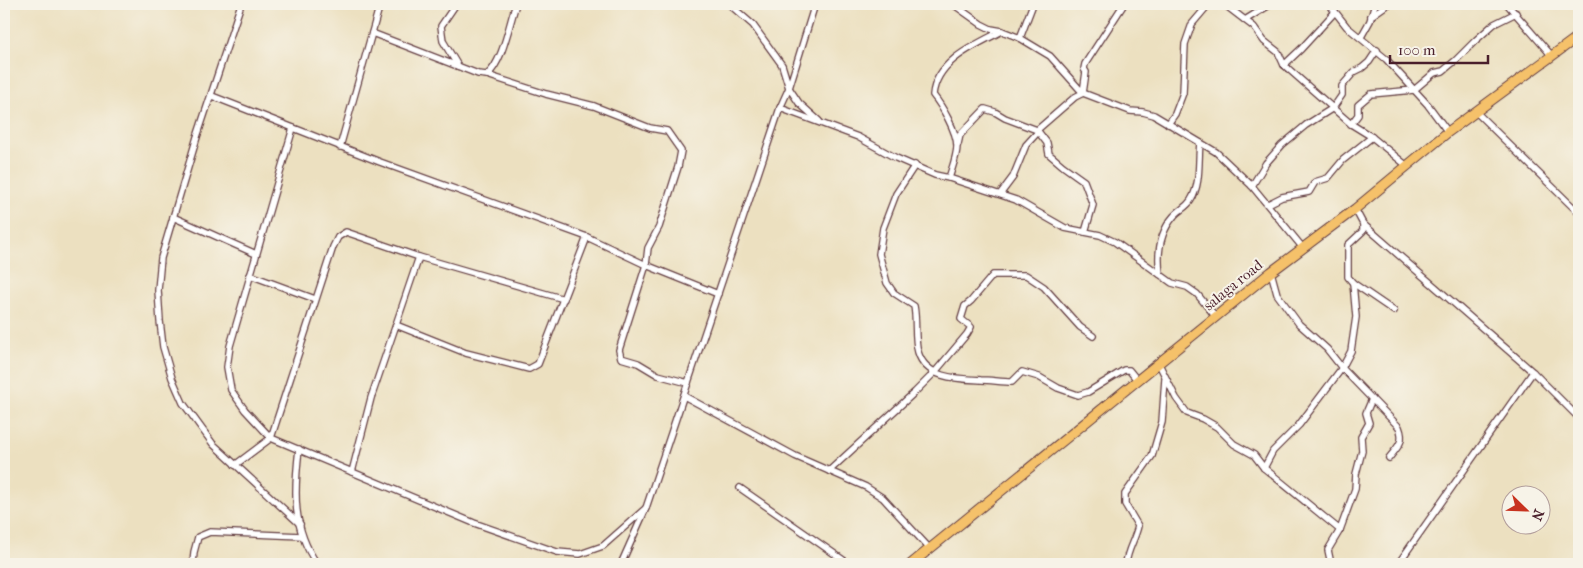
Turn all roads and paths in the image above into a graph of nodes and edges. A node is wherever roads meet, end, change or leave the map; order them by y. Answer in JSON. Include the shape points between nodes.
{"nodes":[{"id":1,"x":241,"y":4,"type":"edge"},
{"id":2,"x":380,"y":4,"type":"edge"},
{"id":3,"x":456,"y":4,"type":"edge"},
{"id":4,"x":516,"y":4,"type":"edge"},
{"id":5,"x":730,"y":4,"type":"edge"},
{"id":6,"x":815,"y":4,"type":"edge"},
{"id":7,"x":953,"y":4,"type":"edge"},
{"id":8,"x":1033,"y":4,"type":"edge"},
{"id":9,"x":1124,"y":4,"type":"edge"},
{"id":10,"x":1209,"y":4,"type":"edge"},
{"id":11,"x":1224,"y":4,"type":"edge"},
{"id":12,"x":1271,"y":4,"type":"edge"},
{"id":13,"x":1329,"y":4,"type":"edge"},
{"id":14,"x":1375,"y":4,"type":"edge"},
{"id":15,"x":1388,"y":4,"type":"edge"},
{"id":16,"x":1510,"y":5,"type":"edge"},
{"id":17,"x":1335,"y":12,"type":"junction"},
{"id":18,"x":1516,"y":13,"type":"junction"},
{"id":19,"x":1371,"y":16,"type":"junction"},
{"id":20,"x":1245,"y":20,"type":"junction"},
{"id":21,"x":1002,"y":31,"type":"junction"},
{"id":22,"x":372,"y":33,"type":"junction"},
{"id":23,"x":1579,"y":36,"type":"edge"},
{"id":24,"x":1361,"y":37,"type":"junction"},
{"id":25,"x":1020,"y":38,"type":"junction"},
{"id":26,"x":1377,"y":50,"type":"junction"},
{"id":27,"x":1552,"y":56,"type":"junction"},
{"id":28,"x":1284,"y":65,"type":"junction"},
{"id":29,"x":458,"y":66,"type":"junction"},
{"id":30,"x":487,"y":75,"type":"junction"},
{"id":31,"x":789,"y":88,"type":"junction"},
{"id":32,"x":1414,"y":90,"type":"junction"},
{"id":33,"x":1083,"y":93,"type":"junction"},
{"id":34,"x":212,"y":96,"type":"junction"},
{"id":35,"x":780,"y":108,"type":"junction"},
{"id":36,"x":1333,"y":108,"type":"junction"},
{"id":37,"x":1475,"y":111,"type":"junction"},
{"id":38,"x":821,"y":123,"type":"junction"},
{"id":39,"x":1168,"y":124,"type":"junction"},
{"id":40,"x":1351,"y":124,"type":"junction"},
{"id":41,"x":293,"y":128,"type":"junction"},
{"id":42,"x":1038,"y":131,"type":"junction"},
{"id":43,"x":1448,"y":132,"type":"junction"},
{"id":44,"x":1372,"y":137,"type":"junction"},
{"id":45,"x":1200,"y":143,"type":"junction"},
{"id":46,"x":957,"y":146,"type":"junction"},
{"id":47,"x":340,"y":147,"type":"junction"},
{"id":48,"x":915,"y":165,"type":"junction"},
{"id":49,"x":1406,"y":165,"type":"junction"},
{"id":50,"x":950,"y":178,"type":"junction"},
{"id":51,"x":1252,"y":186,"type":"junction"},
{"id":52,"x":1001,"y":194,"type":"junction"},
{"id":53,"x":1268,"y":204,"type":"junction"},
{"id":54,"x":1355,"y":209,"type":"junction"},
{"id":55,"x":1579,"y":212,"type":"edge"},
{"id":56,"x":173,"y":217,"type":"junction"},
{"id":57,"x":1363,"y":224,"type":"junction"},
{"id":58,"x":1085,"y":232,"type":"junction"},
{"id":59,"x":586,"y":237,"type":"junction"},
{"id":60,"x":1302,"y":248,"type":"junction"},
{"id":61,"x":256,"y":254,"type":"junction"},
{"id":62,"x":419,"y":257,"type":"junction"},
{"id":63,"x":646,"y":265,"type":"junction"},
{"id":64,"x":1271,"y":272,"type":"junction"},
{"id":65,"x":1160,"y":274,"type":"junction"},
{"id":66,"x":250,"y":275,"type":"junction"},
{"id":67,"x":1353,"y":284,"type":"junction"},
{"id":68,"x":718,"y":294,"type":"junction"},
{"id":69,"x":316,"y":299,"type":"junction"},
{"id":70,"x":564,"y":299,"type":"junction"},
{"id":71,"x":1394,"y":311,"type":"dead end"},
{"id":72,"x":1216,"y":316,"type":"junction"},
{"id":73,"x":396,"y":325,"type":"junction"},
{"id":74,"x":1093,"y":336,"type":"dead end"},
{"id":75,"x":1159,"y":364,"type":"junction"},
{"id":76,"x":1342,"y":368,"type":"junction"},
{"id":77,"x":935,"y":372,"type":"junction"},
{"id":78,"x":1533,"y":372,"type":"junction"},
{"id":79,"x":1166,"y":377,"type":"junction"},
{"id":80,"x":1138,"y":381,"type":"junction"},
{"id":81,"x":688,"y":383,"type":"junction"},
{"id":82,"x":684,"y":396,"type":"junction"},
{"id":83,"x":1372,"y":399,"type":"junction"},
{"id":84,"x":1579,"y":418,"type":"edge"},
{"id":85,"x":271,"y":438,"type":"junction"},
{"id":86,"x":299,"y":449,"type":"junction"},
{"id":87,"x":1389,"y":458,"type":"dead end"},
{"id":88,"x":235,"y":465,"type":"junction"},
{"id":89,"x":1264,"y":468,"type":"junction"},
{"id":90,"x":829,"y":471,"type":"junction"},
{"id":91,"x":352,"y":472,"type":"junction"},
{"id":92,"x":740,"y":488,"type":"dead end"},
{"id":93,"x":646,"y":508,"type":"junction"},
{"id":94,"x":300,"y":524,"type":"junction"},
{"id":95,"x":1340,"y":530,"type":"junction"},
{"id":96,"x":302,"y":536,"type":"junction"},
{"id":97,"x":930,"y":549,"type":"junction"},
{"id":98,"x":193,"y":564,"type":"edge"},
{"id":99,"x":317,"y":564,"type":"edge"},
{"id":100,"x":621,"y":564,"type":"edge"},
{"id":101,"x":848,"y":564,"type":"edge"},
{"id":102,"x":911,"y":564,"type":"edge"},
{"id":103,"x":1126,"y":564,"type":"edge"},
{"id":104,"x":1331,"y":564,"type":"edge"},
{"id":105,"x":1398,"y":564,"type":"edge"}],
"edges":[{"from":1,"to":34,"type":"street"},
{"from":2,"to":22,"type":"street"},
{"from":3,"to":29,"type":"street","via":[[442,26],[443,41]]},
{"from":4,"to":30,"type":"street","via":[[499,57]]},
{"from":5,"to":31,"type":"street","via":[[753,25],[782,65]]},
{"from":6,"to":31,"type":"street"},
{"from":7,"to":21,"type":"street","via":[[981,24]]},
{"from":8,"to":25,"type":"street"},
{"from":9,"to":33,"type":"street","via":[[1085,64]]},
{"from":10,"to":39,"type":"street","via":[[1192,24],[1185,44],[1184,94]]},
{"from":11,"to":20,"type":"street"},
{"from":12,"to":20,"type":"street"},
{"from":13,"to":17,"type":"street"},
{"from":14,"to":19,"type":"street"},
{"from":15,"to":19,"type":"street"},
{"from":16,"to":18,"type":"street"},
{"from":17,"to":24,"type":"street"},
{"from":17,"to":28,"type":"street"},
{"from":18,"to":27,"type":"street"},
{"from":18,"to":32,"type":"street","via":[[1494,24],[1456,60]]},
{"from":19,"to":24,"type":"street"},
{"from":20,"to":28,"type":"street","via":[[1278,52]]},
{"from":21,"to":25,"type":"street"},
{"from":21,"to":46,"type":"street","via":[[952,60],[934,86],[933,95],[953,130]]},
{"from":22,"to":29,"type":"street"},
{"from":22,"to":47,"type":"street"},
{"from":23,"to":27,"type":"main road","name":"salaga road"},
{"from":24,"to":26,"type":"street"},
{"from":25,"to":33,"type":"street","via":[[1050,56]]},
{"from":26,"to":32,"type":"street"},
{"from":26,"to":36,"type":"street","via":[[1369,62],[1342,86],[1342,95]]},
{"from":27,"to":37,"type":"main road","name":"salaga road"},
{"from":28,"to":36,"type":"street"},
{"from":29,"to":30,"type":"street"},
{"from":30,"to":63,"type":"street","via":[[667,131],[681,151],[659,227],[648,248]]},
{"from":31,"to":35,"type":"street"},
{"from":31,"to":38,"type":"street","via":[[799,103]]},
{"from":32,"to":40,"type":"street","via":[[1371,94],[1358,105],[1358,115]]},
{"from":32,"to":43,"type":"street"},
{"from":33,"to":39,"type":"street","via":[[1130,111],[1154,115]]},
{"from":33,"to":42,"type":"street"},
{"from":34,"to":41,"type":"street"},
{"from":34,"to":56,"type":"street"},
{"from":35,"to":38,"type":"street"},
{"from":35,"to":68,"type":"street"},
{"from":36,"to":40,"type":"street"},
{"from":36,"to":51,"type":"street","via":[[1282,145]]},
{"from":37,"to":43,"type":"main road","name":"salaga road"},
{"from":37,"to":55,"type":"street"},
{"from":38,"to":48,"type":"street"},
{"from":39,"to":45,"type":"street"},
{"from":40,"to":44,"type":"street"},
{"from":41,"to":47,"type":"street"},
{"from":41,"to":61,"type":"street"},
{"from":42,"to":46,"type":"street","via":[[985,110],[960,135]]},
{"from":42,"to":52,"type":"street","via":[[1026,145]]},
{"from":42,"to":58,"type":"street","via":[[1047,142],[1049,154],[1084,181],[1093,205]]},
{"from":43,"to":49,"type":"main road","name":"salaga road"},
{"from":44,"to":49,"type":"street"},
{"from":44,"to":53,"type":"street","via":[[1343,160],[1328,178],[1315,182],[1309,192],[1282,197]]},
{"from":45,"to":51,"type":"street","via":[[1216,152]]},
{"from":45,"to":65,"type":"street","via":[[1198,186],[1191,202],[1175,215],[1164,231],[1158,258]]},
{"from":46,"to":50,"type":"street"},
{"from":47,"to":59,"type":"street"},
{"from":48,"to":50,"type":"street"},
{"from":48,"to":77,"type":"street","via":[[896,194],[883,228],[879,254],[887,282],[894,293],[914,306],[918,354],[924,364]]},
{"from":49,"to":54,"type":"main road","name":"salaga road"},
{"from":50,"to":52,"type":"street"},
{"from":51,"to":53,"type":"street"},
{"from":52,"to":58,"type":"street","via":[[1065,228]]},
{"from":53,"to":60,"type":"street"},
{"from":54,"to":57,"type":"street"},
{"from":54,"to":60,"type":"main road","name":"salaga road"},
{"from":56,"to":61,"type":"street"},
{"from":56,"to":88,"type":"street","via":[[161,258],[158,290],[163,347],[183,403],[213,444]]},
{"from":57,"to":67,"type":"street","via":[[1363,231],[1348,245],[1348,277]]},
{"from":57,"to":78,"type":"street"},
{"from":58,"to":65,"type":"street","via":[[1115,242]]},
{"from":59,"to":63,"type":"street"},
{"from":59,"to":70,"type":"street"},
{"from":60,"to":64,"type":"main road","name":"salaga road"},
{"from":61,"to":66,"type":"street"},
{"from":62,"to":69,"type":"street","via":[[346,232],[338,236],[333,247]]},
{"from":62,"to":70,"type":"street"},
{"from":62,"to":73,"type":"street"},
{"from":63,"to":68,"type":"street"},
{"from":63,"to":81,"type":"street","via":[[619,350],[621,358]]},
{"from":64,"to":72,"type":"main road","name":"salaga road"},
{"from":64,"to":76,"type":"street","via":[[1276,294],[1299,324],[1327,349]]},
{"from":65,"to":72,"type":"street","via":[[1197,294]]},
{"from":66,"to":69,"type":"street"},
{"from":66,"to":85,"type":"street","via":[[227,367],[232,390],[245,410]]},
{"from":67,"to":71,"type":"street"},
{"from":67,"to":76,"type":"street","via":[[1356,317],[1351,351]]},
{"from":68,"to":81,"type":"street"},
{"from":69,"to":85,"type":"street"},
{"from":70,"to":73,"type":"street","via":[[538,364],[529,368],[466,353]]},
{"from":72,"to":75,"type":"main road","name":"salaga road"},
{"from":73,"to":91,"type":"street","via":[[371,398]]},
{"from":74,"to":77,"type":"street","via":[[1080,327],[1044,287],[1026,275],[993,275],[965,306],[960,319],[970,327],[967,334]]},
{"from":75,"to":79,"type":"street"},
{"from":75,"to":80,"type":"main road","name":"salaga road"},
{"from":76,"to":83,"type":"street"},
{"from":76,"to":89,"type":"street","via":[[1299,425],[1273,451]]},
{"from":77,"to":80,"type":"street","via":[[952,378],[1005,382],[1012,382],[1022,372],[1078,395],[1124,370],[1129,370]]},
{"from":77,"to":90,"type":"street"},
{"from":78,"to":84,"type":"street"},
{"from":78,"to":105,"type":"street"},
{"from":79,"to":89,"type":"street","via":[[1187,413],[1217,428],[1254,456]]},
{"from":79,"to":103,"type":"street","via":[[1162,422],[1152,456],[1125,494],[1125,504],[1138,526]]},
{"from":80,"to":97,"type":"main road","name":"salaga road"},
{"from":81,"to":82,"type":"street"},
{"from":82,"to":90,"type":"street"},
{"from":82,"to":93,"type":"street"},
{"from":83,"to":87,"type":"street","via":[[1400,427],[1402,442]]},
{"from":83,"to":95,"type":"street","via":[[1366,413],[1369,423],[1361,438],[1362,451],[1355,489]]},
{"from":85,"to":86,"type":"street"},
{"from":85,"to":88,"type":"street"},
{"from":86,"to":91,"type":"street"},
{"from":86,"to":94,"type":"street","via":[[296,510]]},
{"from":88,"to":94,"type":"street"},
{"from":89,"to":95,"type":"street"},
{"from":90,"to":97,"type":"street","via":[[883,498]]},
{"from":91,"to":93,"type":"street","via":[[474,523],[557,552],[580,554],[603,546]]},
{"from":92,"to":101,"type":"street"},
{"from":93,"to":100,"type":"street"},
{"from":94,"to":96,"type":"street"},
{"from":95,"to":104,"type":"street","via":[[1328,550]]},
{"from":96,"to":98,"type":"street","via":[[210,532],[198,537]]},
{"from":96,"to":99,"type":"street"},
{"from":97,"to":102,"type":"main road","name":"salaga road"}]}
